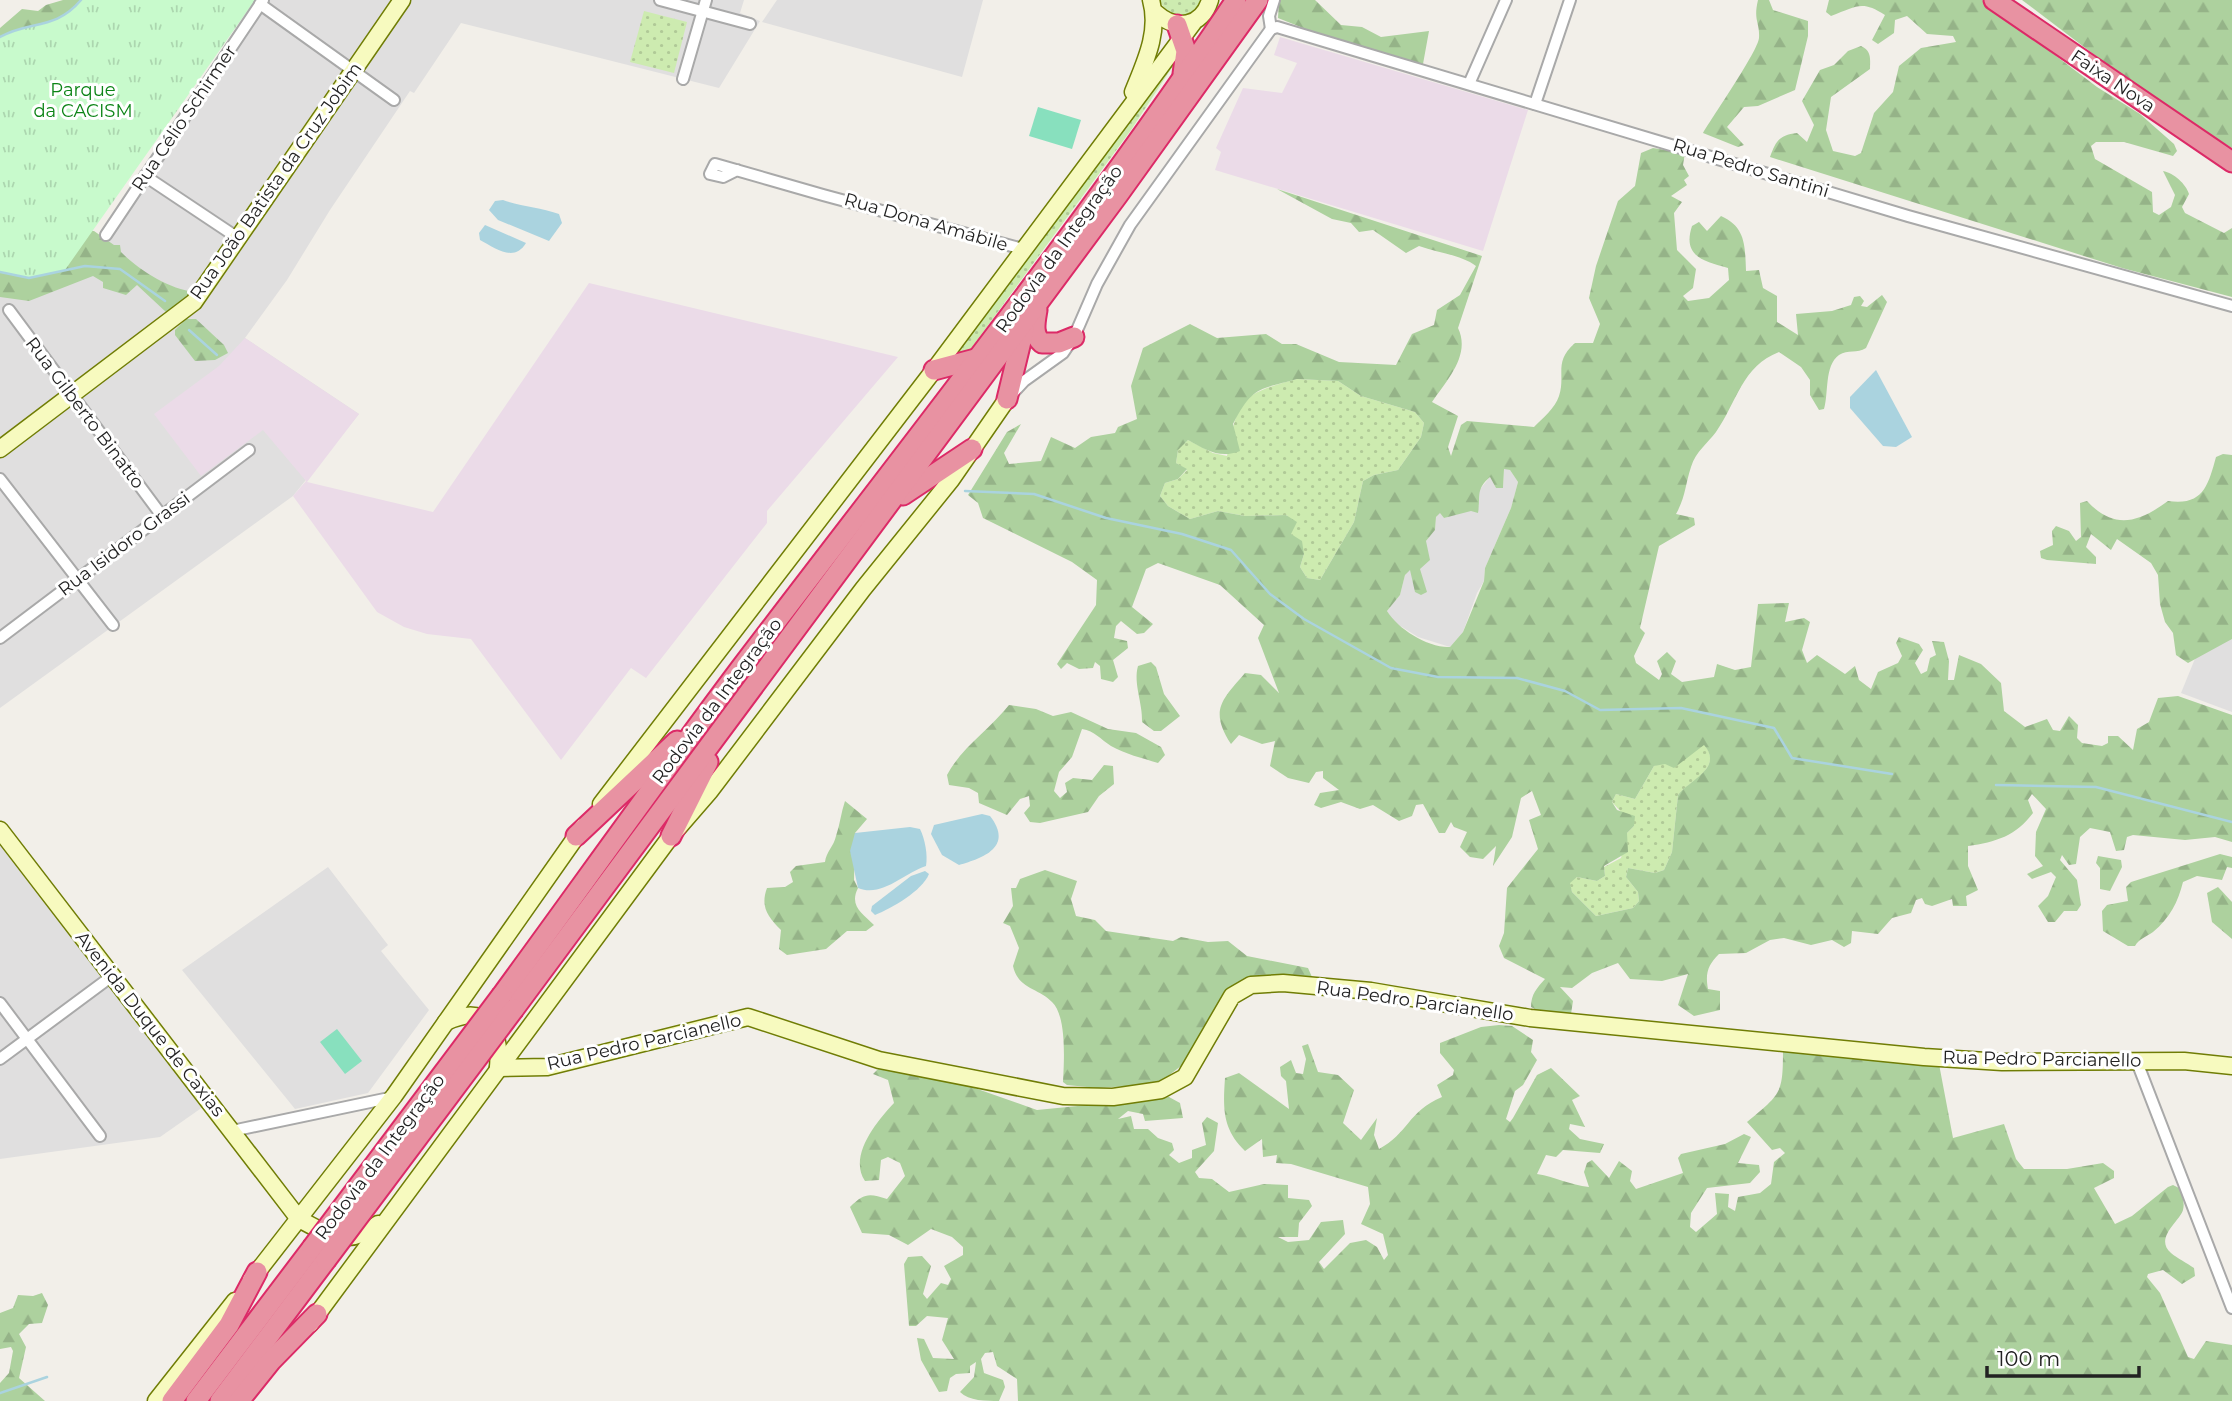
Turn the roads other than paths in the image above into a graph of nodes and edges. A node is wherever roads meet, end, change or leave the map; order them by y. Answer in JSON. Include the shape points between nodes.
{"nodes":[{"id":1,"x":402,"y":0,"type":"edge"},
{"id":2,"x":660,"y":0,"type":"edge"},
{"id":3,"x":1210,"y":0,"type":"edge"},
{"id":4,"x":1236,"y":0,"type":"edge"},
{"id":5,"x":1258,"y":0,"type":"edge"},
{"id":6,"x":1274,"y":0,"type":"edge"},
{"id":7,"x":1506,"y":0,"type":"edge"},
{"id":8,"x":1570,"y":0,"type":"edge"},
{"id":9,"x":1994,"y":0,"type":"edge"},
{"id":10,"x":261,"y":2,"type":"edge"},
{"id":11,"x":704,"y":6,"type":"edge"},
{"id":12,"x":1154,"y":7,"type":"edge"},
{"id":13,"x":750,"y":24,"type":"dead end"},
{"id":14,"x":1184,"y":29,"type":"junction"},
{"id":15,"x":1271,"y":29,"type":"junction"},
{"id":16,"x":353,"y":71,"type":"junction"},
{"id":17,"x":683,"y":79,"type":"dead end"},
{"id":18,"x":1181,"y":81,"type":"junction"},
{"id":19,"x":1468,"y":84,"type":"junction"},
{"id":20,"x":394,"y":100,"type":"dead end"},
{"id":21,"x":1535,"y":104,"type":"junction"},
{"id":22,"x":1127,"y":107,"type":"junction"},
{"id":23,"x":2232,"y":162,"type":"edge"},
{"id":24,"x":737,"y":170,"type":"dead end"},
{"id":25,"x":145,"y":176,"type":"junction"},
{"id":26,"x":106,"y":235,"type":"dead end"},
{"id":27,"x":238,"y":238,"type":"junction"},
{"id":28,"x":1023,"y":249,"type":"junction"},
{"id":29,"x":2232,"y":306,"type":"edge"},
{"id":30,"x":9,"y":310,"type":"dead end"},
{"id":31,"x":1033,"y":310,"type":"junction"},
{"id":32,"x":1074,"y":337,"type":"junction"},
{"id":33,"x":979,"y":358,"type":"junction"},
{"id":34,"x":934,"y":370,"type":"junction"},
{"id":35,"x":72,"y":395,"type":"junction"},
{"id":36,"x":1007,"y":399,"type":"junction"},
{"id":37,"x":0,"y":449,"type":"edge"},
{"id":38,"x":972,"y":449,"type":"junction"},
{"id":39,"x":249,"y":450,"type":"dead end"},
{"id":40,"x":0,"y":479,"type":"edge"},
{"id":41,"x":890,"y":504,"type":"junction"},
{"id":42,"x":162,"y":516,"type":"junction"},
{"id":43,"x":78,"y":579,"type":"junction"},
{"id":44,"x":113,"y":625,"type":"dead end"},
{"id":45,"x":0,"y":638,"type":"edge"},
{"id":46,"x":755,"y":688,"type":"junction"},
{"id":47,"x":720,"y":698,"type":"junction"},
{"id":48,"x":576,"y":836,"type":"junction"},
{"id":49,"x":671,"y":836,"type":"junction"},
{"id":50,"x":3,"y":841,"type":"edge"},
{"id":51,"x":112,"y":976,"type":"junction"},
{"id":52,"x":508,"y":1002,"type":"junction"},
{"id":53,"x":0,"y":1003,"type":"edge"},
{"id":54,"x":446,"y":1023,"type":"junction"},
{"id":55,"x":27,"y":1039,"type":"junction"},
{"id":56,"x":0,"y":1059,"type":"edge"},
{"id":57,"x":2137,"y":1062,"type":"junction"},
{"id":58,"x":2232,"y":1066,"type":"edge"},
{"id":59,"x":498,"y":1068,"type":"junction"},
{"id":60,"x":394,"y":1097,"type":"junction"},
{"id":61,"x":232,"y":1131,"type":"junction"},
{"id":62,"x":100,"y":1136,"type":"dead end"},
{"id":63,"x":387,"y":1217,"type":"junction"},
{"id":64,"x":299,"y":1219,"type":"junction"},
{"id":65,"x":319,"y":1254,"type":"junction"},
{"id":66,"x":257,"y":1272,"type":"junction"},
{"id":67,"x":2232,"y":1308,"type":"edge"},
{"id":68,"x":317,"y":1314,"type":"junction"},
{"id":69,"x":156,"y":1401,"type":"edge"},
{"id":70,"x":172,"y":1401,"type":"edge"},
{"id":71,"x":197,"y":1401,"type":"edge"},
{"id":72,"x":220,"y":1401,"type":"edge"},
{"id":73,"x":239,"y":1401,"type":"edge"},
{"id":74,"x":251,"y":1401,"type":"edge"}],
"edges":[{"from":1,"to":16,"type":"main road","name":"Rua João Batista da Cruz Jobim"},
{"from":2,"to":11,"type":"street"},
{"from":3,"to":14,"type":"main road","via":[[1207,10]]},
{"from":4,"to":18,"type":"highway","name":"Rodovia da Integração"},
{"from":5,"to":31,"type":"highway","name":"Rodovia da Integração"},
{"from":6,"to":15,"type":"street"},
{"from":7,"to":19,"type":"street"},
{"from":8,"to":21,"type":"street"},
{"from":9,"to":23,"type":"highway","name":"Faixa Nova"},
{"from":10,"to":16,"type":"street"},
{"from":10,"to":25,"type":"street","name":"Rua Célio Schirmer"},
{"from":11,"to":13,"type":"street"},
{"from":11,"to":17,"type":"street"},
{"from":12,"to":14,"type":"main road"},
{"from":12,"to":22,"type":"main road","via":[[1153,37]]},
{"from":14,"to":18,"type":"highway","via":[[1186,61]]},
{"from":14,"to":22,"type":"main road"},
{"from":15,"to":19,"type":"street","name":"Rua Pedro Santini","via":[[1277,27]]},
{"from":15,"to":32,"type":"street","via":[[1130,225]]},
{"from":16,"to":20,"type":"street"},
{"from":16,"to":27,"type":"main road","name":"Rua João Batista da Cruz Jobim"},
{"from":18,"to":33,"type":"highway","name":"Rodovia da Integração"},
{"from":19,"to":21,"type":"street","name":"Rua Pedro Santini"},
{"from":21,"to":29,"type":"street","name":"Rua Pedro Santini","via":[[1908,216]]},
{"from":22,"to":28,"type":"main road"},
{"from":24,"to":28,"type":"street","name":"Rua Dona Amábile","via":[[819,189]]},
{"from":25,"to":26,"type":"street","name":"Rua Célio Schirmer"},
{"from":25,"to":27,"type":"street"},
{"from":27,"to":35,"type":"main road","name":"Rua João Batista da Cruz Jobim","via":[[194,302]]},
{"from":28,"to":34,"type":"main road"},
{"from":30,"to":35,"type":"street","name":"Rua Gilberto Binatto"},
{"from":31,"to":32,"type":"highway","via":[[1037,339],[1048,345]]},
{"from":31,"to":36,"type":"highway"},
{"from":31,"to":41,"type":"highway","name":"Rodovia da Integração"},
{"from":32,"to":36,"type":"street","via":[[1063,353]]},
{"from":33,"to":34,"type":"highway"},
{"from":33,"to":47,"type":"highway","name":"Rodovia da Integração"},
{"from":34,"to":48,"type":"main road"},
{"from":35,"to":37,"type":"main road","name":"Rua João Batista da Cruz Jobim"},
{"from":35,"to":42,"type":"street","name":"Rua Gilberto Binatto"},
{"from":36,"to":38,"type":"main road"},
{"from":38,"to":41,"type":"highway"},
{"from":38,"to":49,"type":"main road","via":[[710,792]]},
{"from":39,"to":42,"type":"street","name":"Rua Isidoro Grassi"},
{"from":40,"to":43,"type":"street"},
{"from":41,"to":46,"type":"highway","name":"Rodovia da Integração"},
{"from":42,"to":43,"type":"street","name":"Rua Isidoro Grassi"},
{"from":43,"to":44,"type":"street"},
{"from":43,"to":45,"type":"street","name":"Rua Isidoro Grassi"},
{"from":46,"to":49,"type":"highway","via":[[702,772]]},
{"from":46,"to":52,"type":"highway","name":"Rodovia da Integração"},
{"from":47,"to":48,"type":"highway"},
{"from":47,"to":52,"type":"highway","name":"Rodovia da Integração"},
{"from":48,"to":54,"type":"main road"},
{"from":49,"to":59,"type":"main road"},
{"from":50,"to":51,"type":"main road","name":"Avenida Duque de Caxias"},
{"from":51,"to":55,"type":"street"},
{"from":51,"to":61,"type":"main road","name":"Avenida Duque de Caxias"},
{"from":52,"to":65,"type":"highway","name":"Rodovia da Integração","bridge":true},
{"from":53,"to":55,"type":"street"},
{"from":54,"to":59,"type":"main road","via":[[462,1015],[485,1020],[500,1047]]},
{"from":54,"to":60,"type":"main road"},
{"from":55,"to":56,"type":"street"},
{"from":55,"to":62,"type":"street"},
{"from":57,"to":58,"type":"main road","name":"Rua Pedro Parcianello"},
{"from":57,"to":59,"type":"main road","name":"Rua Pedro Parcianello","via":[[1924,1057],[1530,1018],[1371,991],[1283,984],[1251,985],[1232,996],[1185,1077],[1161,1090],[1113,1097],[1063,1096],[879,1060],[748,1017],[547,1067]]},
{"from":57,"to":67,"type":"street"},
{"from":59,"to":63,"type":"main road"},
{"from":60,"to":61,"type":"street"},
{"from":60,"to":64,"type":"main road"},
{"from":61,"to":64,"type":"main road","name":"Avenida Duque de Caxias"},
{"from":63,"to":64,"type":"main road","via":[[362,1237],[350,1238],[334,1236]]},
{"from":63,"to":68,"type":"main road"},
{"from":64,"to":66,"type":"main road"},
{"from":65,"to":71,"type":"highway","name":"Rodovia da Integração"},
{"from":65,"to":72,"type":"highway","name":"Rodovia da Integração"},
{"from":66,"to":69,"type":"main road"},
{"from":66,"to":70,"type":"highway","via":[[229,1325]]},
{"from":68,"to":73,"type":"highway"},
{"from":68,"to":74,"type":"main road"}]}
